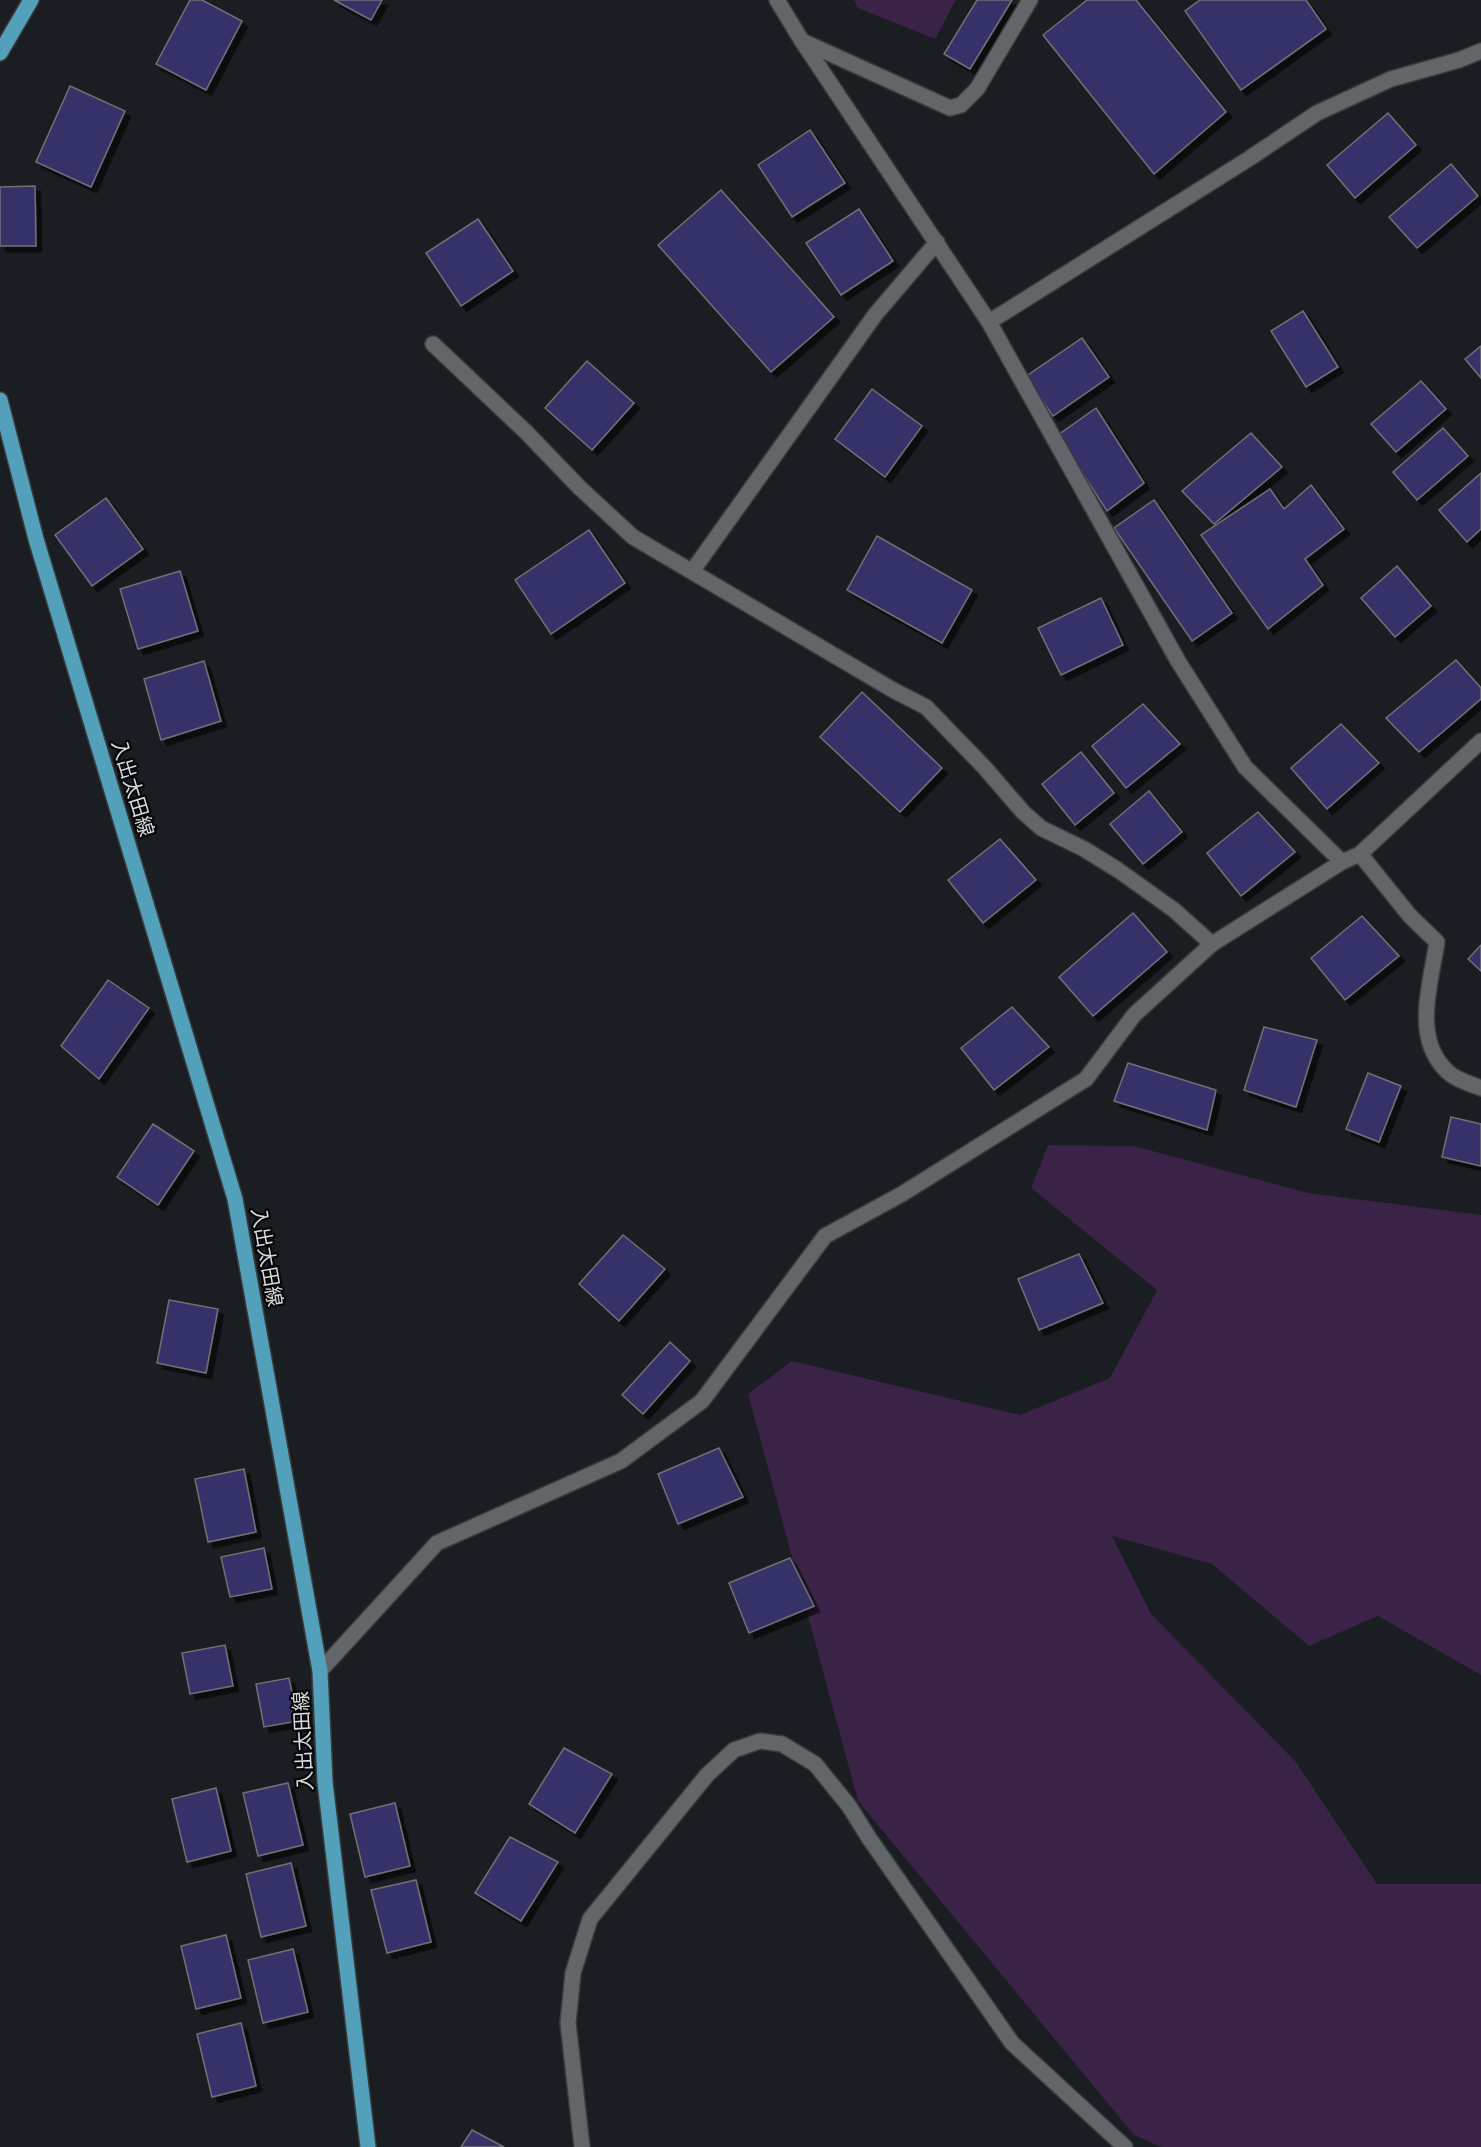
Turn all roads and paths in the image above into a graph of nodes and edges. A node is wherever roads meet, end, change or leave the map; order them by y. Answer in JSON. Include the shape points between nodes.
{"nodes":[{"id":1,"x":31,"y":0,"type":"edge"},
{"id":2,"x":777,"y":0,"type":"edge"},
{"id":3,"x":1030,"y":0,"type":"edge"},
{"id":4,"x":802,"y":41,"type":"junction"},
{"id":5,"x":1481,"y":51,"type":"edge"},
{"id":6,"x":0,"y":53,"type":"edge"},
{"id":7,"x":937,"y":242,"type":"junction"},
{"id":8,"x":989,"y":322,"type":"junction"},
{"id":9,"x":433,"y":344,"type":"dead end"},
{"id":10,"x":0,"y":400,"type":"edge"},
{"id":11,"x":693,"y":570,"type":"junction"},
{"id":12,"x":1481,"y":741,"type":"edge"},
{"id":13,"x":1359,"y":854,"type":"junction"},
{"id":14,"x":1342,"y":862,"type":"junction"},
{"id":15,"x":1212,"y":944,"type":"junction"},
{"id":16,"x":1481,"y":1088,"type":"edge"},
{"id":17,"x":320,"y":1671,"type":"junction"},
{"id":18,"x":1120,"y":2145,"type":"edge"},
{"id":19,"x":368,"y":2147,"type":"edge"},
{"id":20,"x":582,"y":2147,"type":"edge"}],
"edges":[{"from":1,"to":6,"type":"main road"},
{"from":2,"to":4,"type":"street"},
{"from":3,"to":4,"type":"street","via":[[977,89],[961,105],[950,108]]},
{"from":4,"to":7,"type":"street"},
{"from":5,"to":8,"type":"street","via":[[1392,79],[1317,113]]},
{"from":7,"to":8,"type":"street"},
{"from":7,"to":11,"type":"street","via":[[875,315]]},
{"from":8,"to":14,"type":"street","via":[[1178,661],[1245,767]]},
{"from":9,"to":11,"type":"street","via":[[633,537]]},
{"from":10,"to":17,"type":"main road","name":"入出太田線","via":[[40,551],[235,1199]]},
{"from":11,"to":15,"type":"street","via":[[926,707],[1041,828],[1118,870],[1174,910]]},
{"from":12,"to":13,"type":"street"},
{"from":13,"to":14,"type":"street"},
{"from":13,"to":16,"type":"street","via":[[1437,942],[1425,1020],[1428,1038],[1444,1069]]},
{"from":14,"to":15,"type":"street"},
{"from":15,"to":17,"type":"street","via":[[1134,1015],[1086,1079],[902,1194],[825,1236],[702,1401],[621,1461],[437,1543]]},
{"from":17,"to":19,"type":"main road","name":"入出太田線","via":[[325,1782]]},
{"from":18,"to":20,"type":"street","via":[[1012,2043],[849,1806],[815,1764],[782,1744],[760,1741],[734,1750],[707,1775],[590,1919],[573,1972],[568,2023]]}]}
